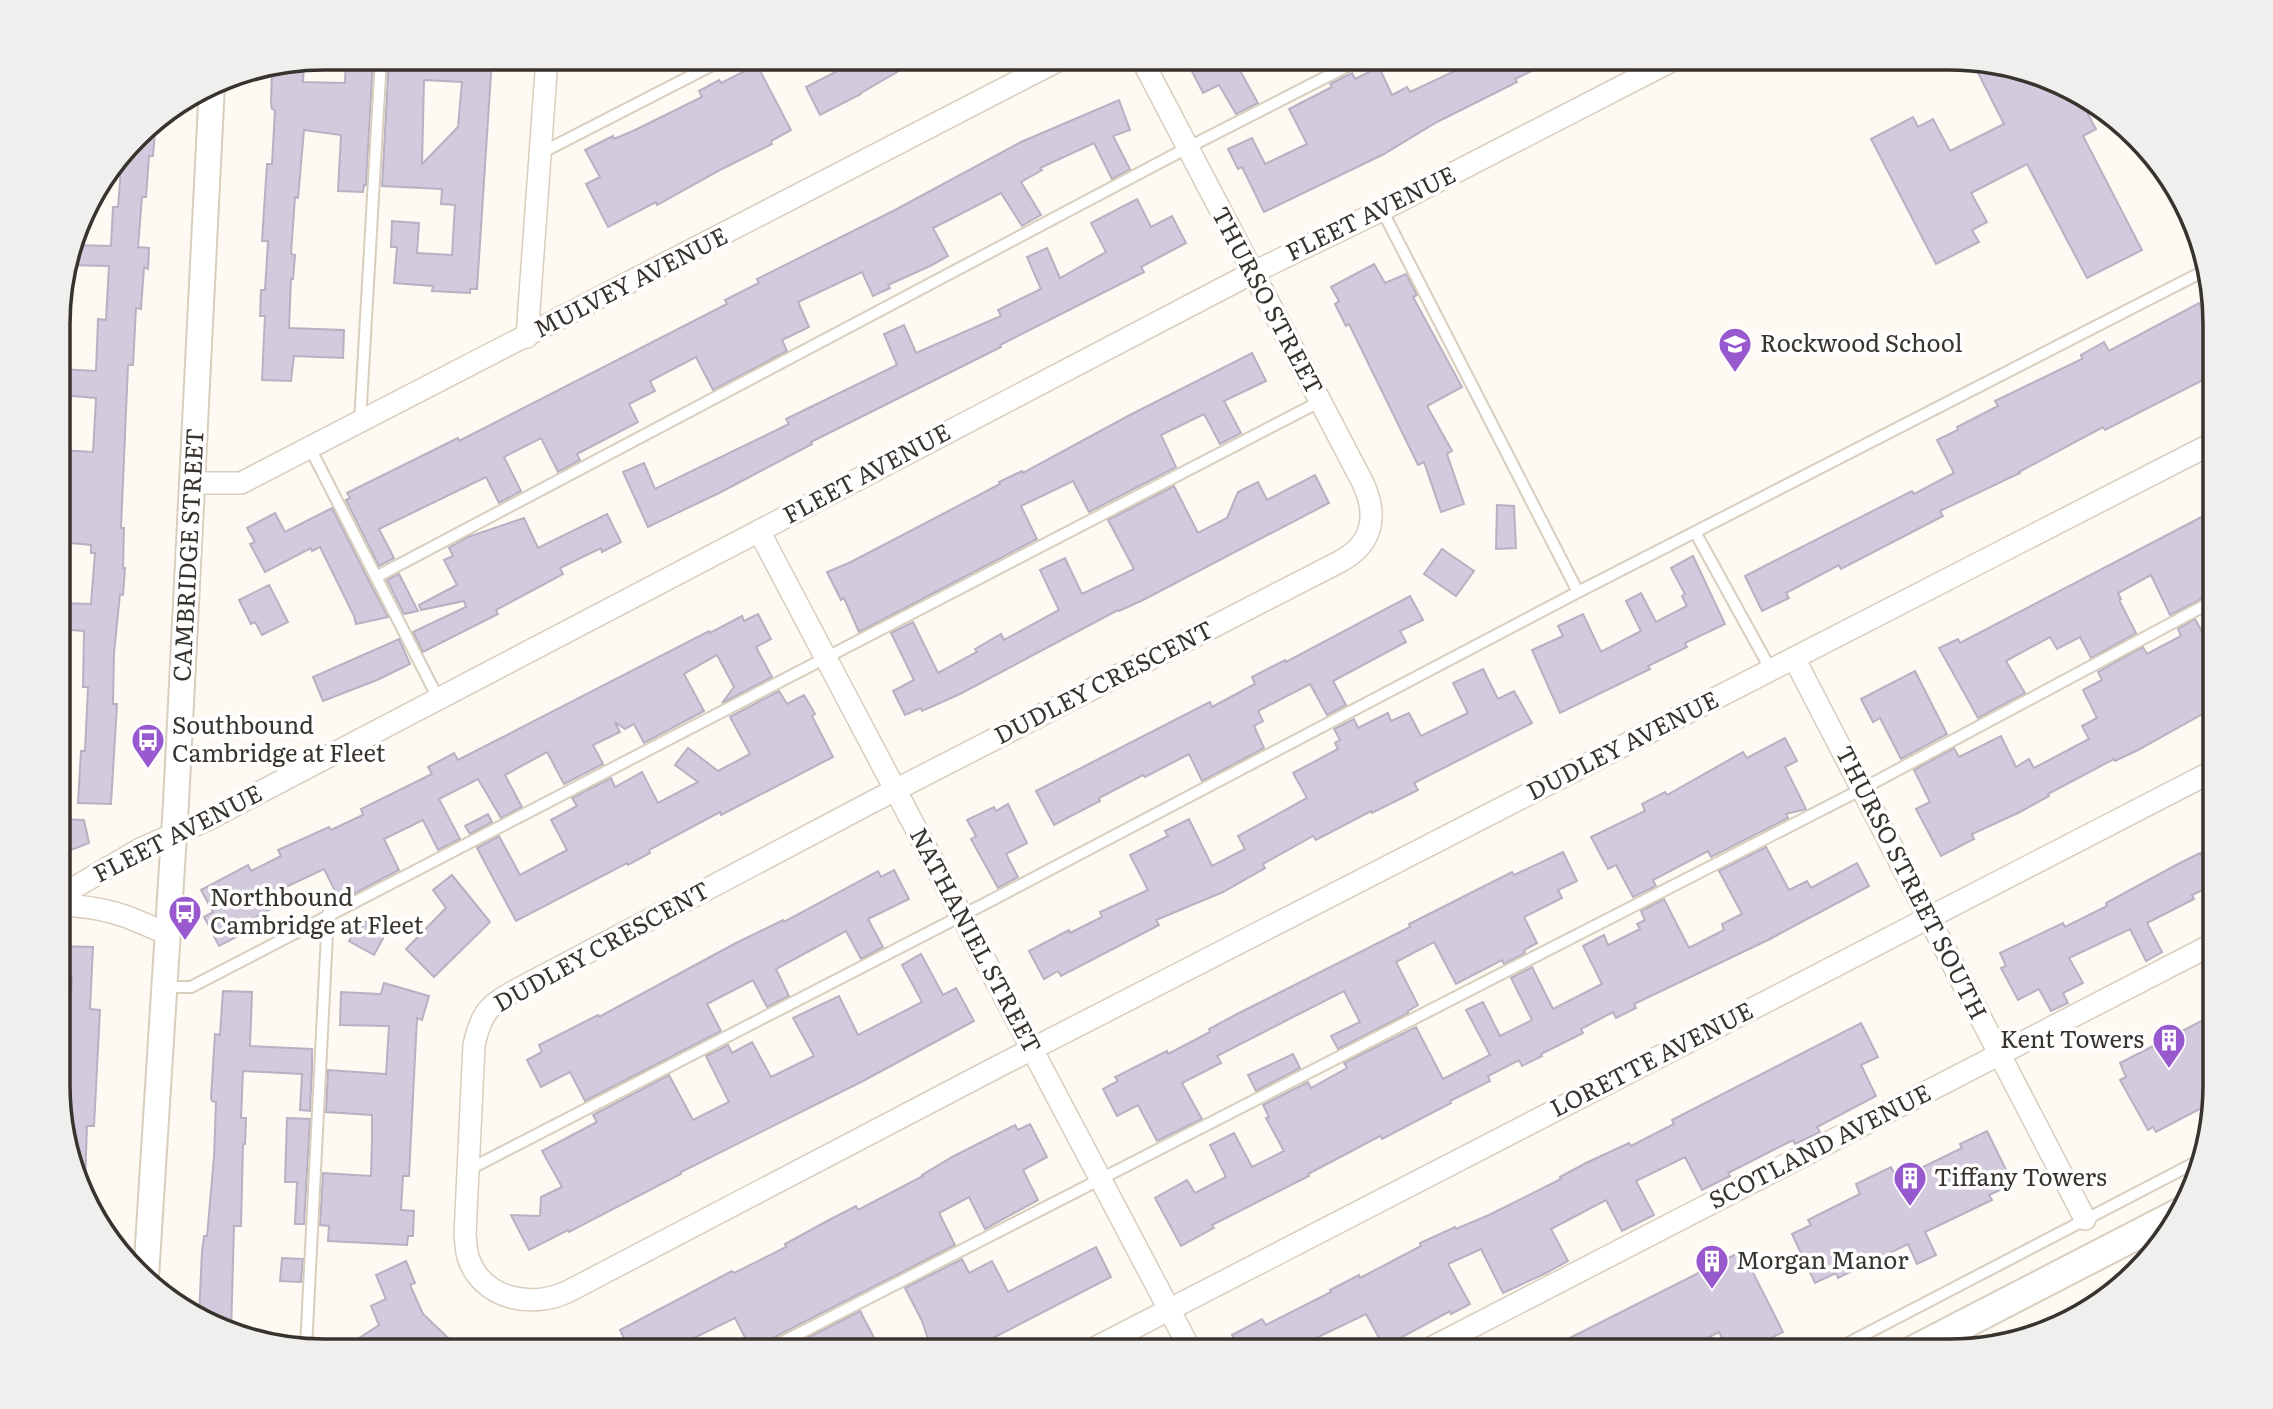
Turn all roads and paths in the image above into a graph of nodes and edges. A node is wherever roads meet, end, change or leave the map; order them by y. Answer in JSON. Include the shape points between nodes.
{"nodes":[{"id":1,"x":380,"y":70,"type":"edge"},
{"id":2,"x":546,"y":70,"type":"edge"},
{"id":3,"x":703,"y":70,"type":"edge"},
{"id":4,"x":1040,"y":70,"type":"edge"},
{"id":5,"x":1147,"y":70,"type":"edge"},
{"id":6,"x":1340,"y":70,"type":"edge"},
{"id":7,"x":1653,"y":70,"type":"edge"},
{"id":8,"x":211,"y":96,"type":"edge"},
{"id":9,"x":1187,"y":148,"type":"junction"},
{"id":10,"x":541,"y":153,"type":"junction"},
{"id":11,"x":1382,"y":210,"type":"junction"},
{"id":12,"x":1252,"y":273,"type":"junction"},
{"id":13,"x":2198,"y":274,"type":"edge"},
{"id":14,"x":527,"y":337,"type":"junction"},
{"id":15,"x":1319,"y":401,"type":"junction"},
{"id":16,"x":360,"y":422,"type":"junction"},
{"id":17,"x":310,"y":448,"type":"junction"},
{"id":18,"x":2203,"y":448,"type":"edge"},
{"id":19,"x":193,"y":483,"type":"junction"},
{"id":20,"x":758,"y":531,"type":"junction"},
{"id":21,"x":1695,"y":532,"type":"junction"},
{"id":22,"x":1360,"y":547,"type":"joint"},
{"id":23,"x":376,"y":577,"type":"junction"},
{"id":24,"x":1578,"y":592,"type":"junction"},
{"id":25,"x":2203,"y":606,"type":"edge"},
{"id":26,"x":1794,"y":658,"type":"junction"},
{"id":27,"x":826,"y":659,"type":"junction"},
{"id":28,"x":1771,"y":670,"type":"junction"},
{"id":29,"x":439,"y":700,"type":"junction"},
{"id":30,"x":2203,"y":776,"type":"edge"},
{"id":31,"x":1862,"y":789,"type":"junction"},
{"id":32,"x":896,"y":791,"type":"junction"},
{"id":33,"x":174,"y":833,"type":"junction"},
{"id":34,"x":70,"y":890,"type":"edge"},
{"id":35,"x":70,"y":906,"type":"edge"},
{"id":36,"x":328,"y":915,"type":"junction"},
{"id":37,"x":961,"y":916,"type":"junction"},
{"id":38,"x":1929,"y":918,"type":"junction"},
{"id":39,"x":167,"y":934,"type":"junction"},
{"id":40,"x":2203,"y":949,"type":"edge"},
{"id":41,"x":164,"y":987,"type":"junction"},
{"id":42,"x":1032,"y":1050,"type":"junction"},
{"id":43,"x":2000,"y":1054,"type":"junction"},
{"id":44,"x":2191,"y":1165,"type":"edge"},
{"id":45,"x":468,"y":1170,"type":"junction"},
{"id":46,"x":1100,"y":1178,"type":"junction"},
{"id":47,"x":2085,"y":1219,"type":"junction"},
{"id":48,"x":2163,"y":1221,"type":"edge"},
{"id":49,"x":147,"y":1267,"type":"edge"},
{"id":50,"x":1169,"y":1310,"type":"junction"},
{"id":51,"x":307,"y":1338,"type":"edge"},
{"id":52,"x":788,"y":1339,"type":"edge"},
{"id":53,"x":1112,"y":1339,"type":"edge"},
{"id":54,"x":1185,"y":1339,"type":"edge"},
{"id":55,"x":1448,"y":1339,"type":"edge"},
{"id":56,"x":1856,"y":1339,"type":"edge"},
{"id":57,"x":1935,"y":1339,"type":"edge"}],
"edges":[{"from":1,"to":16,"type":"lane"},
{"from":2,"to":10,"type":"street"},
{"from":3,"to":10,"type":"lane"},
{"from":4,"to":14,"type":"street","name":"MULVEY AVENUE"},
{"from":5,"to":9,"type":"street","name":"THURSO STREET"},
{"from":6,"to":9,"type":"lane"},
{"from":7,"to":11,"type":"street","name":"FLEET AVENUE"},
{"from":8,"to":19,"type":"street","name":"CAMBRIDGE STREET"},
{"from":9,"to":12,"type":"street","name":"THURSO STREET"},
{"from":9,"to":23,"type":"lane"},
{"from":10,"to":14,"type":"street"},
{"from":11,"to":12,"type":"street","name":"FLEET AVENUE"},
{"from":11,"to":24,"type":"lane"},
{"from":12,"to":15,"type":"street","name":"THURSO STREET"},
{"from":12,"to":20,"type":"street","name":"FLEET AVENUE"},
{"from":13,"to":21,"type":"lane"},
{"from":14,"to":16,"type":"street","name":"MULVEY AVENUE"},
{"from":15,"to":22,"type":"street","name":"THURSO STREET","via":[[1370,498],[1372,517]]},
{"from":15,"to":27,"type":"lane"},
{"from":16,"to":17,"type":"street","name":"MULVEY AVENUE"},
{"from":17,"to":19,"type":"street","name":"MULVEY AVENUE","via":[[241,483]]},
{"from":17,"to":23,"type":"lane"},
{"from":18,"to":26,"type":"street","name":"DUDLEY AVENUE"},
{"from":19,"to":33,"type":"street","name":"CAMBRIDGE STREET"},
{"from":20,"to":27,"type":"street","name":"NATHANIEL STREET"},
{"from":20,"to":29,"type":"street","name":"FLEET AVENUE"},
{"from":21,"to":24,"type":"lane"},
{"from":21,"to":28,"type":"lane"},
{"from":22,"to":32,"type":"street","name":"DUDLEY CRESCENT","via":[[1341,561]]},
{"from":23,"to":29,"type":"lane"},
{"from":24,"to":37,"type":"lane"},
{"from":25,"to":31,"type":"lane"},
{"from":26,"to":28,"type":"street","name":"DUDLEY AVENUE"},
{"from":26,"to":31,"type":"street","name":"THURSO STREET SOUTH"},
{"from":27,"to":32,"type":"street","name":"NATHANIEL STREET"},
{"from":27,"to":36,"type":"lane"},
{"from":28,"to":42,"type":"street","name":"DUDLEY AVENUE"},
{"from":29,"to":33,"type":"street","name":"FLEET AVENUE"},
{"from":30,"to":38,"type":"street","name":"LORETTE AVENUE"},
{"from":31,"to":38,"type":"street","name":"THURSO STREET SOUTH"},
{"from":31,"to":46,"type":"lane"},
{"from":32,"to":37,"type":"street","name":"NATHANIEL STREET"},
{"from":32,"to":45,"type":"street","name":"DUDLEY CRESCENT","via":[[486,1010],[474,1045]]},
{"from":33,"to":34,"type":"street","name":"FLEET AVENUE"},
{"from":33,"to":39,"type":"street","name":"CAMBRIDGE STREET"},
{"from":35,"to":39,"type":"street","name":"FLEET AVENUE","via":[[118,913]]},
{"from":36,"to":41,"type":"lane","via":[[191,987]]},
{"from":36,"to":51,"type":"lane"},
{"from":37,"to":42,"type":"street","name":"NATHANIEL STREET"},
{"from":37,"to":45,"type":"lane"},
{"from":38,"to":43,"type":"street","name":"THURSO STREET SOUTH"},
{"from":38,"to":50,"type":"street","name":"LORETTE AVENUE"},
{"from":39,"to":41,"type":"street","name":"CAMBRIDGE STREET"},
{"from":40,"to":43,"type":"street","name":"SCOTLAND AVENUE"},
{"from":41,"to":49,"type":"street","name":"CAMBRIDGE STREET"},
{"from":42,"to":45,"type":"street","name":"DUDLEY CRESCENT","via":[[569,1292],[545,1300],[516,1300],[500,1293],[473,1268],[465,1235]]},
{"from":42,"to":46,"type":"street","name":"NATHANIEL STREET"},
{"from":43,"to":47,"type":"street","name":"THURSO STREET SOUTH"},
{"from":43,"to":55,"type":"street","name":"SCOTLAND AVENUE"},
{"from":44,"to":47,"type":"lane"},
{"from":46,"to":50,"type":"street","name":"NATHANIEL STREET"},
{"from":46,"to":52,"type":"lane"},
{"from":47,"to":56,"type":"lane"},
{"from":48,"to":57,"type":"main road"},
{"from":50,"to":53,"type":"street","name":"LORETTE AVENUE"},
{"from":50,"to":54,"type":"street","name":"NATHANIEL STREET"}]}
